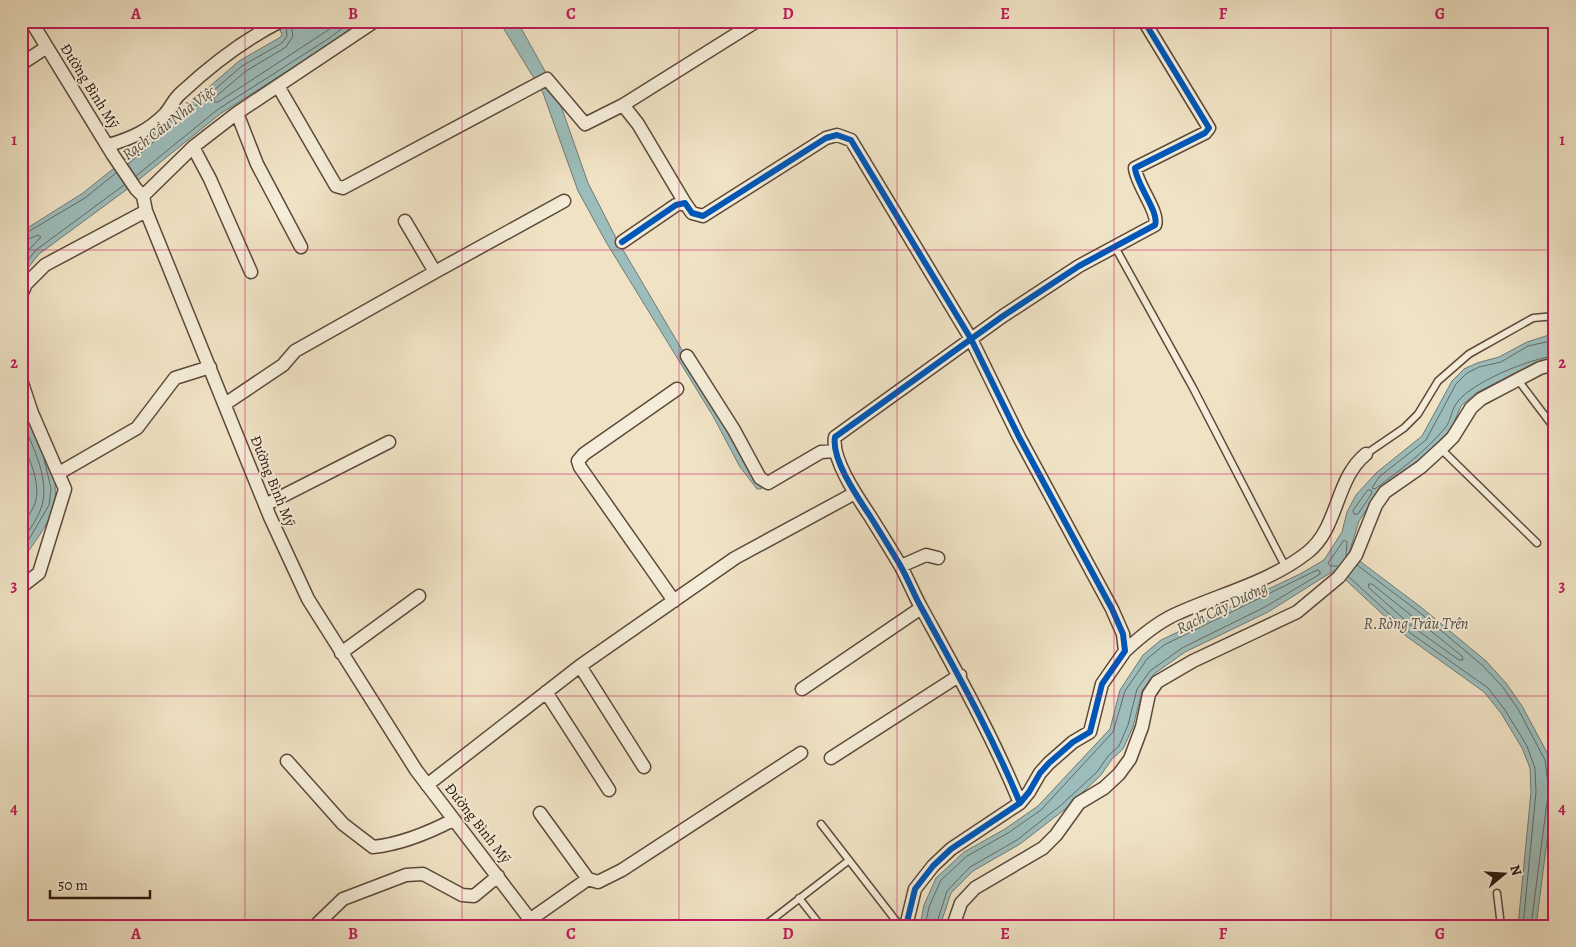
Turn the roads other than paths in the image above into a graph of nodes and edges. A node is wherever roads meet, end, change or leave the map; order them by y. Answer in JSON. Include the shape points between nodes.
{"nodes":[{"id":1,"x":31,"y":21,"type":"edge"},
{"id":2,"x":375,"y":21,"type":"edge"},
{"id":3,"x":757,"y":21,"type":"edge"},
{"id":4,"x":1144,"y":21,"type":"edge"},
{"id":5,"x":277,"y":23,"type":"edge"},
{"id":6,"x":47,"y":47,"type":"junction"},
{"id":7,"x":21,"y":64,"type":"edge"},
{"id":8,"x":278,"y":86,"type":"junction"},
{"id":9,"x":623,"y":105,"type":"junction"},
{"id":10,"x":237,"y":113,"type":"junction"},
{"id":11,"x":194,"y":147,"type":"junction"},
{"id":12,"x":111,"y":150,"type":"junction"},
{"id":13,"x":139,"y":193,"type":"junction"},
{"id":14,"x":564,"y":200,"type":"dead end"},
{"id":15,"x":685,"y":203,"type":"junction"},
{"id":16,"x":146,"y":211,"type":"junction"},
{"id":17,"x":405,"y":221,"type":"dead end"},
{"id":18,"x":622,"y":242,"type":"dead end"},
{"id":19,"x":301,"y":247,"type":"dead end"},
{"id":20,"x":1115,"y":248,"type":"junction"},
{"id":21,"x":251,"y":272,"type":"dead end"},
{"id":22,"x":435,"y":272,"type":"junction"},
{"id":23,"x":21,"y":295,"type":"edge"},
{"id":24,"x":1555,"y":316,"type":"edge"},
{"id":25,"x":971,"y":339,"type":"junction"},
{"id":26,"x":687,"y":356,"type":"dead end"},
{"id":27,"x":1555,"y":364,"type":"edge"},
{"id":28,"x":210,"y":367,"type":"junction"},
{"id":29,"x":21,"y":380,"type":"edge"},
{"id":30,"x":1518,"y":380,"type":"junction"},
{"id":31,"x":677,"y":389,"type":"dead end"},
{"id":32,"x":225,"y":404,"type":"junction"},
{"id":33,"x":1555,"y":429,"type":"edge"},
{"id":34,"x":389,"y":442,"type":"dead end"},
{"id":35,"x":1441,"y":449,"type":"junction"},
{"id":36,"x":835,"y":451,"type":"junction"},
{"id":37,"x":1366,"y":454,"type":"joint"},
{"id":38,"x":59,"y":473,"type":"junction"},
{"id":39,"x":855,"y":493,"type":"junction"},
{"id":40,"x":265,"y":505,"type":"junction"},
{"id":41,"x":1536,"y":543,"type":"dead end"},
{"id":42,"x":938,"y":558,"type":"dead end"},
{"id":43,"x":901,"y":566,"type":"junction"},
{"id":44,"x":1285,"y":566,"type":"junction"},
{"id":45,"x":21,"y":587,"type":"edge"},
{"id":46,"x":419,"y":596,"type":"dead end"},
{"id":47,"x":674,"y":601,"type":"junction"},
{"id":48,"x":921,"y":608,"type":"junction"},
{"id":49,"x":1125,"y":651,"type":"junction"},
{"id":50,"x":341,"y":653,"type":"junction"},
{"id":51,"x":580,"y":666,"type":"junction"},
{"id":52,"x":960,"y":675,"type":"junction"},
{"id":53,"x":802,"y":689,"type":"dead end"},
{"id":54,"x":546,"y":692,"type":"junction"},
{"id":55,"x":801,"y":753,"type":"dead end"},
{"id":56,"x":831,"y":758,"type":"dead end"},
{"id":57,"x":287,"y":761,"type":"dead end"},
{"id":58,"x":644,"y":768,"type":"dead end"},
{"id":59,"x":427,"y":785,"type":"junction"},
{"id":60,"x":609,"y":790,"type":"dead end"},
{"id":61,"x":1020,"y":803,"type":"junction"},
{"id":62,"x":540,"y":812,"type":"dead end"},
{"id":63,"x":454,"y":820,"type":"junction"},
{"id":64,"x":821,"y":824,"type":"dead end"},
{"id":65,"x":848,"y":861,"type":"junction"},
{"id":66,"x":498,"y":876,"type":"junction"},
{"id":67,"x":588,"y":879,"type":"junction"},
{"id":68,"x":1497,"y":893,"type":"dead end"},
{"id":69,"x":799,"y":898,"type":"junction"},
{"id":70,"x":533,"y":922,"type":"edge"},
{"id":71,"x":316,"y":926,"type":"edge"},
{"id":72,"x":764,"y":926,"type":"edge"},
{"id":73,"x":821,"y":926,"type":"edge"},
{"id":74,"x":900,"y":926,"type":"edge"},
{"id":75,"x":906,"y":926,"type":"edge"},
{"id":76,"x":953,"y":926,"type":"edge"},
{"id":77,"x":1501,"y":926,"type":"edge"}],
"edges":[{"from":1,"to":6,"type":"street","name":"Đường Bình Mỹ"},
{"from":2,"to":8,"type":"street"},
{"from":3,"to":9,"type":"street"},
{"from":4,"to":20,"type":"street","via":[[1209,128],[1136,168],[1155,225]]},
{"from":5,"to":12,"type":"street","via":[[228,55],[172,100],[166,112],[144,133]]},
{"from":6,"to":7,"type":"street"},
{"from":6,"to":12,"type":"street","name":"Đường Bình Mỹ"},
{"from":8,"to":9,"type":"street","via":[[336,186],[343,188],[547,79],[585,124]]},
{"from":8,"to":10,"type":"street"},
{"from":9,"to":15,"type":"street"},
{"from":10,"to":11,"type":"street"},
{"from":10,"to":19,"type":"street","via":[[257,164]]},
{"from":11,"to":13,"type":"street"},
{"from":11,"to":21,"type":"street"},
{"from":12,"to":13,"type":"street","name":"Đường Bình Mỹ"},
{"from":13,"to":16,"type":"street","name":"Đường Bình Mỹ"},
{"from":14,"to":22,"type":"street"},
{"from":15,"to":18,"type":"street","via":[[676,205]]},
{"from":15,"to":25,"type":"street","via":[[692,212],[703,216],[826,138],[837,135],[850,140]]},
{"from":16,"to":23,"type":"street","via":[[45,265],[26,284]]},
{"from":16,"to":28,"type":"street","name":"Đường Bình Mỹ"},
{"from":17,"to":22,"type":"street"},
{"from":20,"to":25,"type":"street","via":[[1079,266]]},
{"from":20,"to":44,"type":"lane","via":[[1193,388]]},
{"from":22,"to":32,"type":"street","via":[[295,351],[283,365]]},
{"from":24,"to":37,"type":"lane","via":[[1532,318],[1469,354],[1438,381],[1418,414],[1404,428]]},
{"from":25,"to":36,"type":"street","via":[[835,437]]},
{"from":25,"to":49,"type":"street","via":[[1019,437],[1112,609],[1123,634]]},
{"from":26,"to":36,"type":"street","via":[[760,478],[768,483],[821,452]]},
{"from":27,"to":30,"type":"street"},
{"from":28,"to":32,"type":"street","name":"Đường Bình Mỹ"},
{"from":28,"to":38,"type":"street","via":[[175,378],[137,428]]},
{"from":29,"to":38,"type":"street"},
{"from":30,"to":33,"type":"lane"},
{"from":30,"to":35,"type":"street","via":[[1480,399]]},
{"from":31,"to":47,"type":"street","via":[[578,461]]},
{"from":32,"to":40,"type":"street","name":"Đường Bình Mỹ"},
{"from":34,"to":40,"type":"street"},
{"from":35,"to":41,"type":"lane"},
{"from":35,"to":76,"type":"street","via":[[1422,467],[1385,492],[1376,505],[1356,555],[1339,577],[1297,612],[1192,661],[1157,682],[1149,694],[1142,727],[1130,759],[1119,774],[1104,788],[1079,802],[1043,848],[975,888],[961,904]]},
{"from":36,"to":39,"type":"street"},
{"from":37,"to":44,"type":"street","via":[[1353,468],[1338,495],[1325,531],[1310,551]]},
{"from":38,"to":45,"type":"street","via":[[64,489],[39,573]]},
{"from":39,"to":43,"type":"street"},
{"from":39,"to":47,"type":"street","via":[[735,558]]},
{"from":40,"to":50,"type":"street","name":"Đường Bình Mỹ","via":[[308,599]]},
{"from":42,"to":43,"type":"street","via":[[926,555]]},
{"from":43,"to":48,"type":"street"},
{"from":44,"to":49,"type":"street","via":[[1271,575],[1173,615]]},
{"from":46,"to":50,"type":"street"},
{"from":47,"to":51,"type":"street"},
{"from":48,"to":52,"type":"street"},
{"from":48,"to":53,"type":"street"},
{"from":49,"to":61,"type":"street","via":[[1102,684],[1090,732],[1073,742],[1044,768]]},
{"from":50,"to":59,"type":"street","name":"Đường Bình Mỹ"},
{"from":51,"to":54,"type":"street"},
{"from":51,"to":58,"type":"street"},
{"from":52,"to":56,"type":"street"},
{"from":52,"to":61,"type":"street"},
{"from":54,"to":59,"type":"street"},
{"from":54,"to":60,"type":"street"},
{"from":55,"to":67,"type":"street","via":[[622,870],[598,882]]},
{"from":57,"to":63,"type":"street","via":[[343,824],[374,847],[392,845],[428,833]]},
{"from":59,"to":63,"type":"street","name":"Đường Bình Mỹ"},
{"from":61,"to":75,"type":"street","via":[[951,849],[933,866],[915,889]]},
{"from":62,"to":67,"type":"street"},
{"from":63,"to":66,"type":"street","name":"Đường Bình Mỹ"},
{"from":64,"to":65,"type":"lane"},
{"from":65,"to":69,"type":"lane"},
{"from":65,"to":74,"type":"lane"},
{"from":66,"to":70,"type":"street","name":"Đường Bình Mỹ"},
{"from":66,"to":71,"type":"street","via":[[474,896],[462,895],[423,874],[406,875],[343,899]]},
{"from":67,"to":70,"type":"street"},
{"from":68,"to":77,"type":"lane"},
{"from":69,"to":72,"type":"lane"},
{"from":69,"to":73,"type":"lane"}]}
